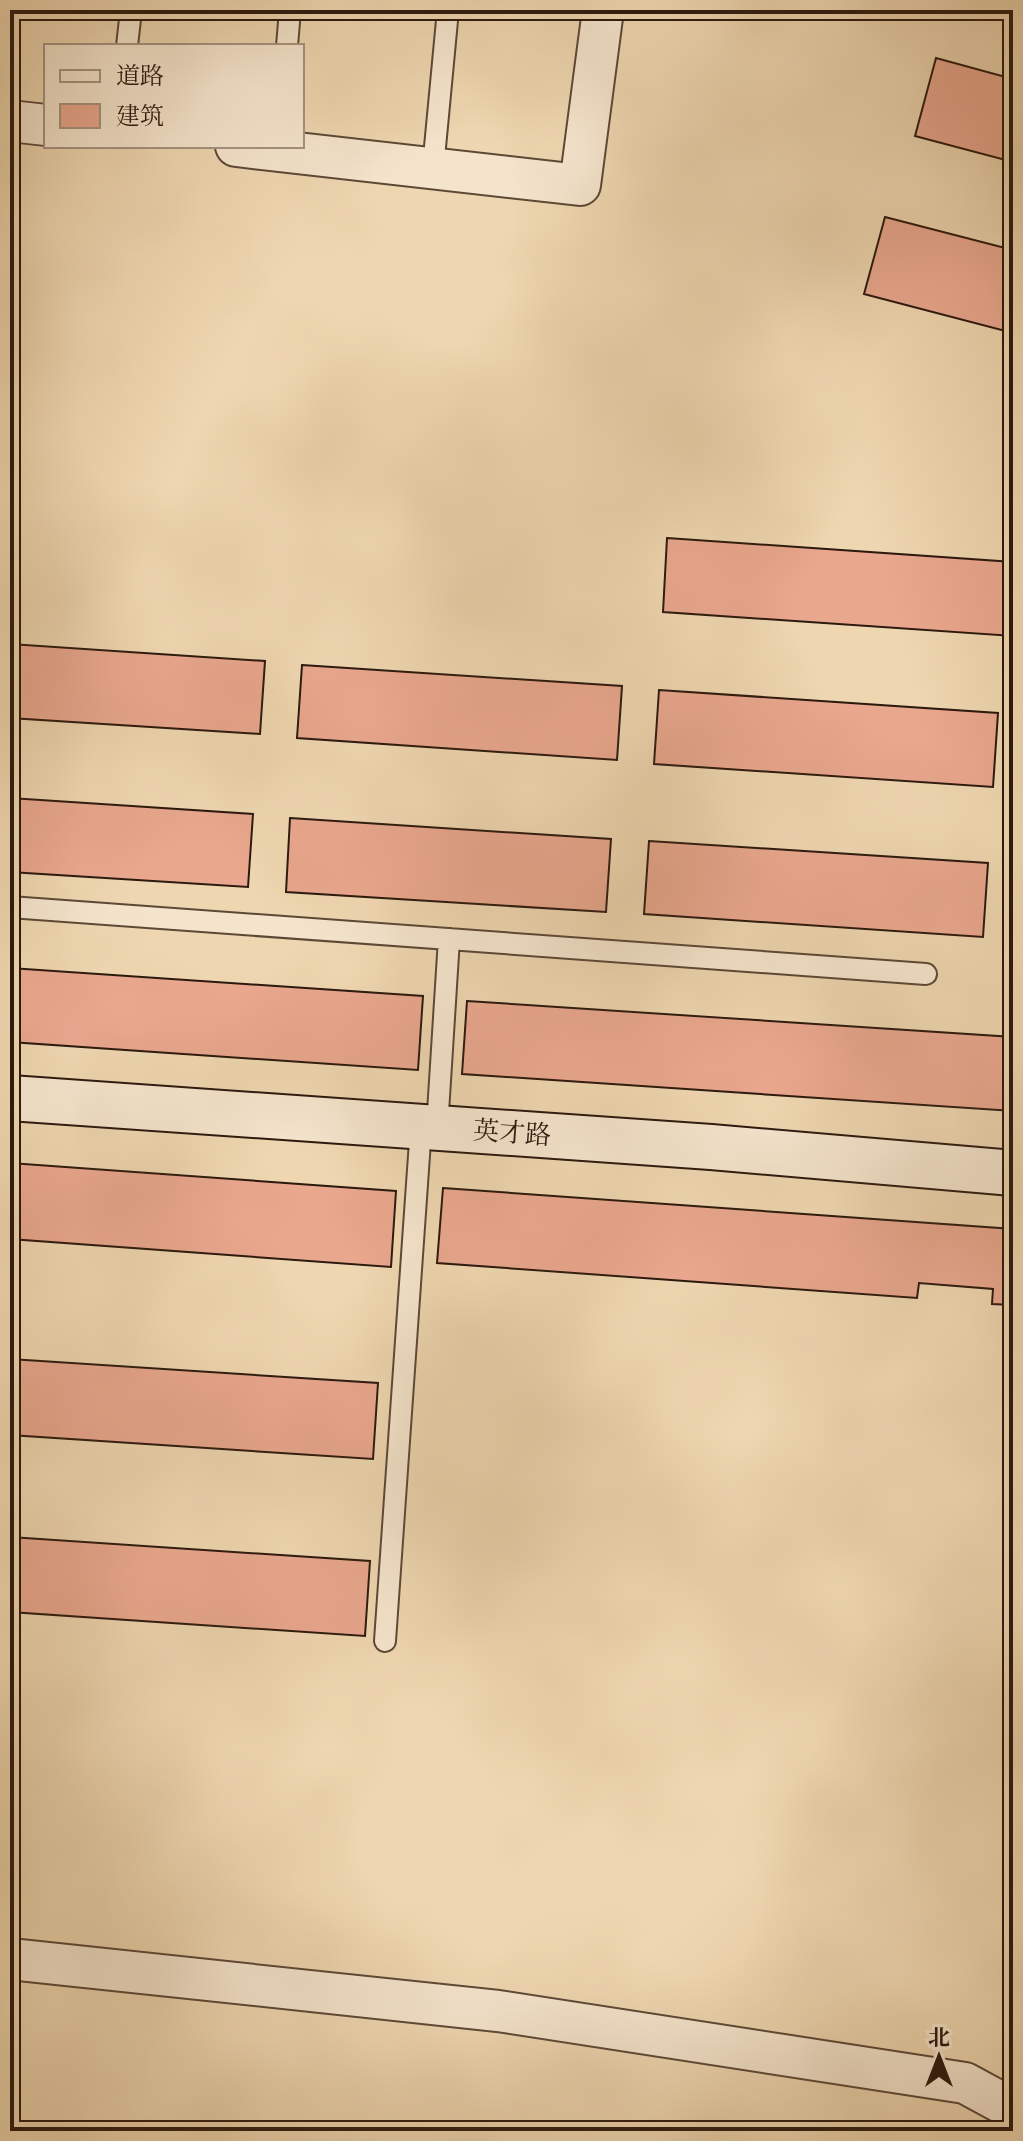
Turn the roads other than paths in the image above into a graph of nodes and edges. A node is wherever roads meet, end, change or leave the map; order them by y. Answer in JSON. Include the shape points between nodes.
{"nodes":[{"id":1,"x":131,"y":10,"type":"edge"},
{"id":2,"x":290,"y":10,"type":"edge"},
{"id":3,"x":448,"y":10,"type":"edge"},
{"id":4,"x":603,"y":10,"type":"edge"},
{"id":5,"x":127,"y":44,"type":"edge"},
{"id":6,"x":287,"y":44,"type":"edge"},
{"id":7,"x":10,"y":121,"type":"edge"},
{"id":8,"x":44,"y":125,"type":"edge"},
{"id":9,"x":277,"y":148,"type":"edge"},
{"id":10,"x":433,"y":168,"type":"junction"},
{"id":11,"x":10,"y":907,"type":"edge"},
{"id":12,"x":449,"y":939,"type":"junction"},
{"id":13,"x":926,"y":974,"type":"dead end"},
{"id":14,"x":10,"y":1098,"type":"edge"},
{"id":15,"x":429,"y":1127,"type":"junction"},
{"id":16,"x":1013,"y":1173,"type":"edge"},
{"id":17,"x":385,"y":1641,"type":"dead end"},
{"id":18,"x":10,"y":1959,"type":"edge"},
{"id":19,"x":1013,"y":2109,"type":"edge"}],
"edges":[{"from":1,"to":5,"type":"lane"},
{"from":2,"to":6,"type":"lane"},
{"from":3,"to":10,"type":"lane"},
{"from":4,"to":10,"type":"street","via":[[580,185]]},
{"from":7,"to":8,"type":"street"},
{"from":9,"to":10,"type":"street"},
{"from":11,"to":12,"type":"lane"},
{"from":12,"to":13,"type":"lane"},
{"from":12,"to":15,"type":"lane"},
{"from":14,"to":15,"type":"street","name":"英才路"},
{"from":15,"to":16,"type":"street","name":"英才路"},
{"from":15,"to":17,"type":"lane"},
{"from":18,"to":19,"type":"street","via":[[498,2011],[965,2083]]}]}
